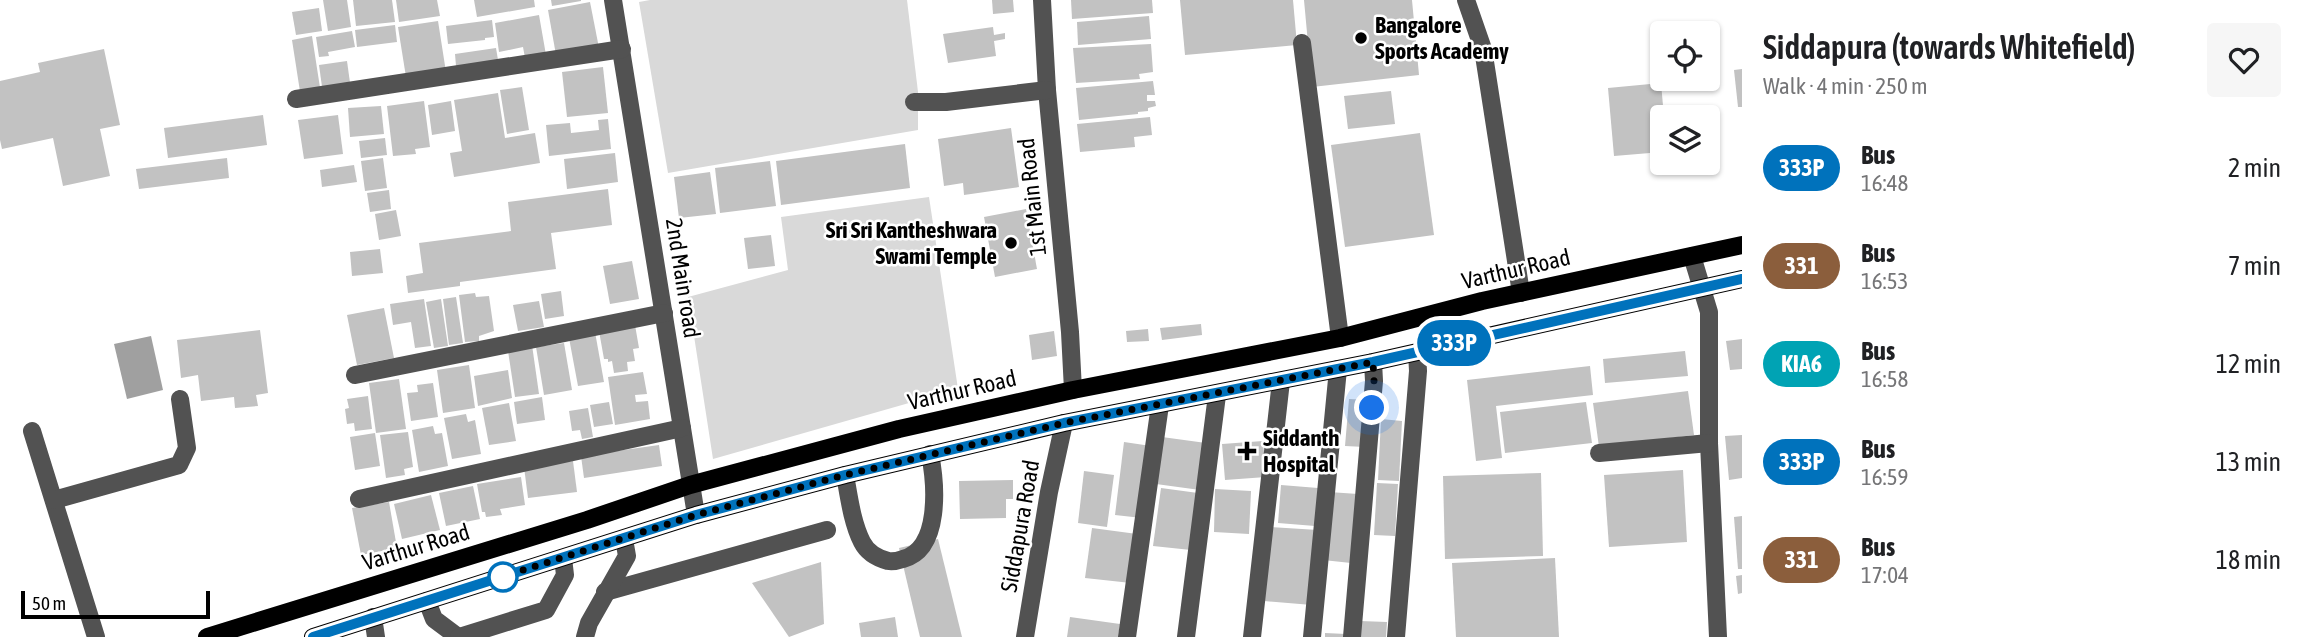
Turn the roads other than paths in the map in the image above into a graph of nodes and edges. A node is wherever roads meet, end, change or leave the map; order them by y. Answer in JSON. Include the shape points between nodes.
{"nodes":[{"id":1,"x":1042,"y":0,"type":"edge"},
{"id":2,"x":1466,"y":0,"type":"edge"},
{"id":3,"x":614,"y":8,"type":"edge"},
{"id":4,"x":1302,"y":43,"type":"dead end"},
{"id":5,"x":622,"y":49,"type":"junction"},
{"id":6,"x":1047,"y":90,"type":"junction"},
{"id":7,"x":296,"y":99,"type":"dead end"},
{"id":8,"x":914,"y":102,"type":"dead end"},
{"id":9,"x":1742,"y":245,"type":"edge"},
{"id":10,"x":1692,"y":256,"type":"junction"},
{"id":11,"x":1742,"y":279,"type":"edge"},
{"id":12,"x":1702,"y":287,"type":"junction"},
{"id":13,"x":1521,"y":293,"type":"junction"},
{"id":14,"x":664,"y":313,"type":"junction"},
{"id":15,"x":1340,"y":338,"type":"junction"},
{"id":16,"x":1417,"y":352,"type":"junction"},
{"id":17,"x":1373,"y":362,"type":"junction"},
{"id":18,"x":1338,"y":369,"type":"junction"},
{"id":19,"x":355,"y":375,"type":"dead end"},
{"id":20,"x":1281,"y":381,"type":"junction"},
{"id":21,"x":1073,"y":390,"type":"junction"},
{"id":22,"x":1217,"y":395,"type":"junction"},
{"id":23,"x":180,"y":399,"type":"dead end"},
{"id":24,"x":1160,"y":405,"type":"junction"},
{"id":25,"x":1064,"y":423,"type":"junction"},
{"id":26,"x":682,"y":428,"type":"junction"},
{"id":27,"x":33,"y":431,"type":"dead end"},
{"id":28,"x":1709,"y":443,"type":"junction"},
{"id":29,"x":1599,"y":453,"type":"dead end"},
{"id":30,"x":930,"y":454,"type":"junction"},
{"id":31,"x":845,"y":475,"type":"junction"},
{"id":32,"x":690,"y":485,"type":"junction"},
{"id":33,"x":359,"y":499,"type":"dead end"},
{"id":34,"x":54,"y":500,"type":"junction"},
{"id":35,"x":696,"y":515,"type":"junction"},
{"id":36,"x":827,"y":530,"type":"dead end"},
{"id":37,"x":624,"y":539,"type":"junction"},
{"id":38,"x":563,"y":558,"type":"junction"},
{"id":39,"x":605,"y":592,"type":"junction"},
{"id":40,"x":427,"y":601,"type":"junction"},
{"id":41,"x":373,"y":617,"type":"junction"},
{"id":42,"x":96,"y":637,"type":"edge"},
{"id":43,"x":207,"y":637,"type":"edge"},
{"id":44,"x":313,"y":637,"type":"edge"},
{"id":45,"x":376,"y":637,"type":"edge"},
{"id":46,"x":458,"y":637,"type":"edge"},
{"id":47,"x":585,"y":637,"type":"edge"},
{"id":48,"x":1024,"y":637,"type":"edge"},
{"id":49,"x":1126,"y":637,"type":"edge"},
{"id":50,"x":1186,"y":637,"type":"edge"},
{"id":51,"x":1252,"y":637,"type":"edge"},
{"id":52,"x":1312,"y":637,"type":"edge"},
{"id":53,"x":1352,"y":637,"type":"edge"},
{"id":54,"x":1396,"y":637,"type":"edge"},
{"id":55,"x":1718,"y":637,"type":"edge"}],
"edges":[{"from":1,"to":6,"type":"street","name":"1st Main Road"},
{"from":2,"to":13,"type":"street","via":[[1483,50]]},
{"from":3,"to":5,"type":"street"},
{"from":4,"to":15,"type":"street"},
{"from":5,"to":7,"type":"street"},
{"from":5,"to":14,"type":"street","name":"2nd Main road"},
{"from":6,"to":8,"type":"street"},
{"from":6,"to":21,"type":"street","name":"1st Main Road"},
{"from":9,"to":10,"type":"main road","name":"Varthur Road"},
{"from":10,"to":12,"type":"street"},
{"from":10,"to":13,"type":"main road","name":"Varthur Road"},
{"from":11,"to":12,"type":"main road"},
{"from":12,"to":16,"type":"main road"},
{"from":12,"to":28,"type":"street","via":[[1709,312]]},
{"from":13,"to":15,"type":"main road","name":"Varthur Road"},
{"from":14,"to":19,"type":"street"},
{"from":14,"to":26,"type":"street","name":"2nd Main road"},
{"from":15,"to":21,"type":"main road","name":"Varthur Road"},
{"from":16,"to":17,"type":"main road"},
{"from":16,"to":54,"type":"street"},
{"from":17,"to":18,"type":"main road"},
{"from":17,"to":53,"type":"street"},
{"from":18,"to":20,"type":"main road"},
{"from":18,"to":52,"type":"street"},
{"from":20,"to":22,"type":"main road"},
{"from":20,"to":51,"type":"street"},
{"from":21,"to":32,"type":"main road","name":"Varthur Road","via":[[899,429]]},
{"from":22,"to":24,"type":"main road"},
{"from":22,"to":50,"type":"street"},
{"from":23,"to":34,"type":"street","via":[[187,448],[179,465]]},
{"from":24,"to":25,"type":"main road"},
{"from":24,"to":49,"type":"street"},
{"from":25,"to":30,"type":"main road"},
{"from":25,"to":48,"type":"street","name":"Siddapura Road"},
{"from":26,"to":32,"type":"street","name":"2nd Main road"},
{"from":26,"to":33,"type":"street"},
{"from":27,"to":34,"type":"street"},
{"from":28,"to":29,"type":"street"},
{"from":28,"to":55,"type":"street"},
{"from":30,"to":31,"type":"main road"},
{"from":30,"to":31,"type":"street","via":[[934,499],[930,531],[913,556],[892,562],[876,557],[864,545]]},
{"from":31,"to":35,"type":"main road"},
{"from":32,"to":35,"type":"street","name":"2nd Main road"},
{"from":32,"to":43,"type":"main road","name":"Varthur Road"},
{"from":34,"to":42,"type":"street"},
{"from":35,"to":37,"type":"main road"},
{"from":36,"to":39,"type":"street"},
{"from":37,"to":38,"type":"main road"},
{"from":37,"to":39,"type":"street","via":[[627,556]]},
{"from":38,"to":40,"type":"main road"},
{"from":38,"to":46,"type":"street","via":[[565,575],[546,610]]},
{"from":39,"to":47,"type":"street"},
{"from":40,"to":41,"type":"main road"},
{"from":40,"to":46,"type":"street","via":[[434,619]]},
{"from":41,"to":44,"type":"main road"},
{"from":41,"to":45,"type":"street"}]}
